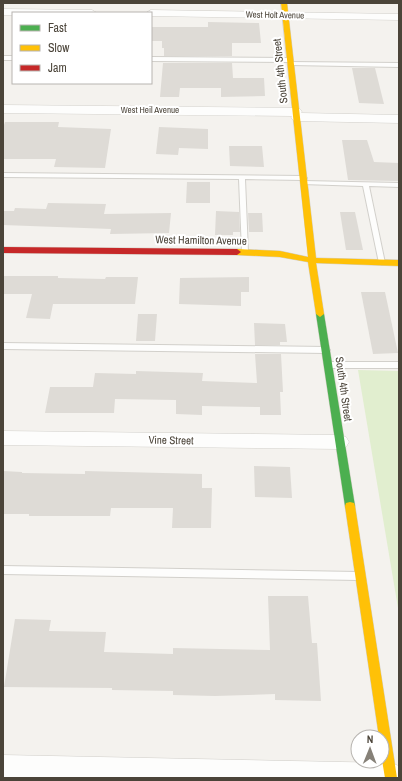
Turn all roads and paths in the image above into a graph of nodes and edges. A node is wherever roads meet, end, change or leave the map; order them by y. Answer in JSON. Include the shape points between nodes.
{"nodes":[{"id":1,"x":284,"y":3,"type":"edge"},
{"id":2,"x":152,"y":14,"type":"edge"},
{"id":3,"x":286,"y":15,"type":"junction"},
{"id":4,"x":399,"y":17,"type":"edge"},
{"id":5,"x":152,"y":59,"type":"edge"},
{"id":6,"x":290,"y":62,"type":"junction"},
{"id":7,"x":399,"y":64,"type":"edge"},
{"id":8,"x":3,"y":109,"type":"edge"},
{"id":9,"x":296,"y":115,"type":"junction"},
{"id":10,"x":399,"y":119,"type":"edge"},
{"id":11,"x":3,"y":175,"type":"edge"},
{"id":12,"x":242,"y":177,"type":"junction"},
{"id":13,"x":304,"y":180,"type":"junction"},
{"id":14,"x":366,"y":184,"type":"junction"},
{"id":15,"x":399,"y":185,"type":"edge"},
{"id":16,"x":3,"y":250,"type":"edge"},
{"id":17,"x":245,"y":252,"type":"junction"},
{"id":18,"x":312,"y":260,"type":"junction"},
{"id":19,"x":382,"y":263,"type":"junction"},
{"id":20,"x":399,"y":263,"type":"edge"},
{"id":21,"x":3,"y":346,"type":"edge"},
{"id":22,"x":326,"y":350,"type":"junction"},
{"id":23,"x":328,"y":365,"type":"junction"},
{"id":24,"x":399,"y":365,"type":"edge"},
{"id":25,"x":3,"y":438,"type":"edge"},
{"id":26,"x":340,"y":442,"type":"junction"},
{"id":27,"x":3,"y":570,"type":"edge"},
{"id":28,"x":359,"y":576,"type":"junction"},
{"id":29,"x":3,"y":767,"type":"edge"},
{"id":30,"x":391,"y":776,"type":"edge"}],
"edges":[{"from":1,"to":3,"type":"main road","name":"South 4th Street"},
{"from":2,"to":3,"type":"street","name":"West Holt Avenue"},
{"from":3,"to":4,"type":"street","name":"West Holt Avenue"},
{"from":3,"to":6,"type":"main road","name":"South 4th Street"},
{"from":5,"to":6,"type":"lane"},
{"from":6,"to":7,"type":"lane"},
{"from":6,"to":9,"type":"main road","name":"South 4th Street"},
{"from":8,"to":9,"type":"street","name":"West Heil Avenue"},
{"from":9,"to":10,"type":"street","name":"West Heil Avenue"},
{"from":9,"to":13,"type":"main road","name":"South 4th Street"},
{"from":11,"to":12,"type":"lane"},
{"from":12,"to":13,"type":"lane"},
{"from":12,"to":17,"type":"lane"},
{"from":13,"to":14,"type":"lane"},
{"from":13,"to":18,"type":"main road","name":"South 4th Street"},
{"from":14,"to":15,"type":"lane"},
{"from":14,"to":19,"type":"lane"},
{"from":16,"to":17,"type":"main road","name":"West Hamilton Avenue"},
{"from":17,"to":18,"type":"main road","name":"West Hamilton Avenue","via":[[280,254]]},
{"from":18,"to":19,"type":"main road","name":"West Hamilton Avenue"},
{"from":18,"to":22,"type":"main road","name":"South 4th Street"},
{"from":19,"to":20,"type":"main road","name":"West Hamilton Avenue"},
{"from":21,"to":22,"type":"lane"},
{"from":22,"to":23,"type":"main road","name":"South 4th Street"},
{"from":23,"to":24,"type":"lane"},
{"from":23,"to":26,"type":"main road","name":"South 4th Street"},
{"from":25,"to":26,"type":"street","name":"Vine Street"},
{"from":26,"to":28,"type":"main road","name":"South 4th Street"},
{"from":27,"to":28,"type":"lane"},
{"from":28,"to":30,"type":"main road","name":"South 4th Street"},
{"from":29,"to":30,"type":"street"}]}
